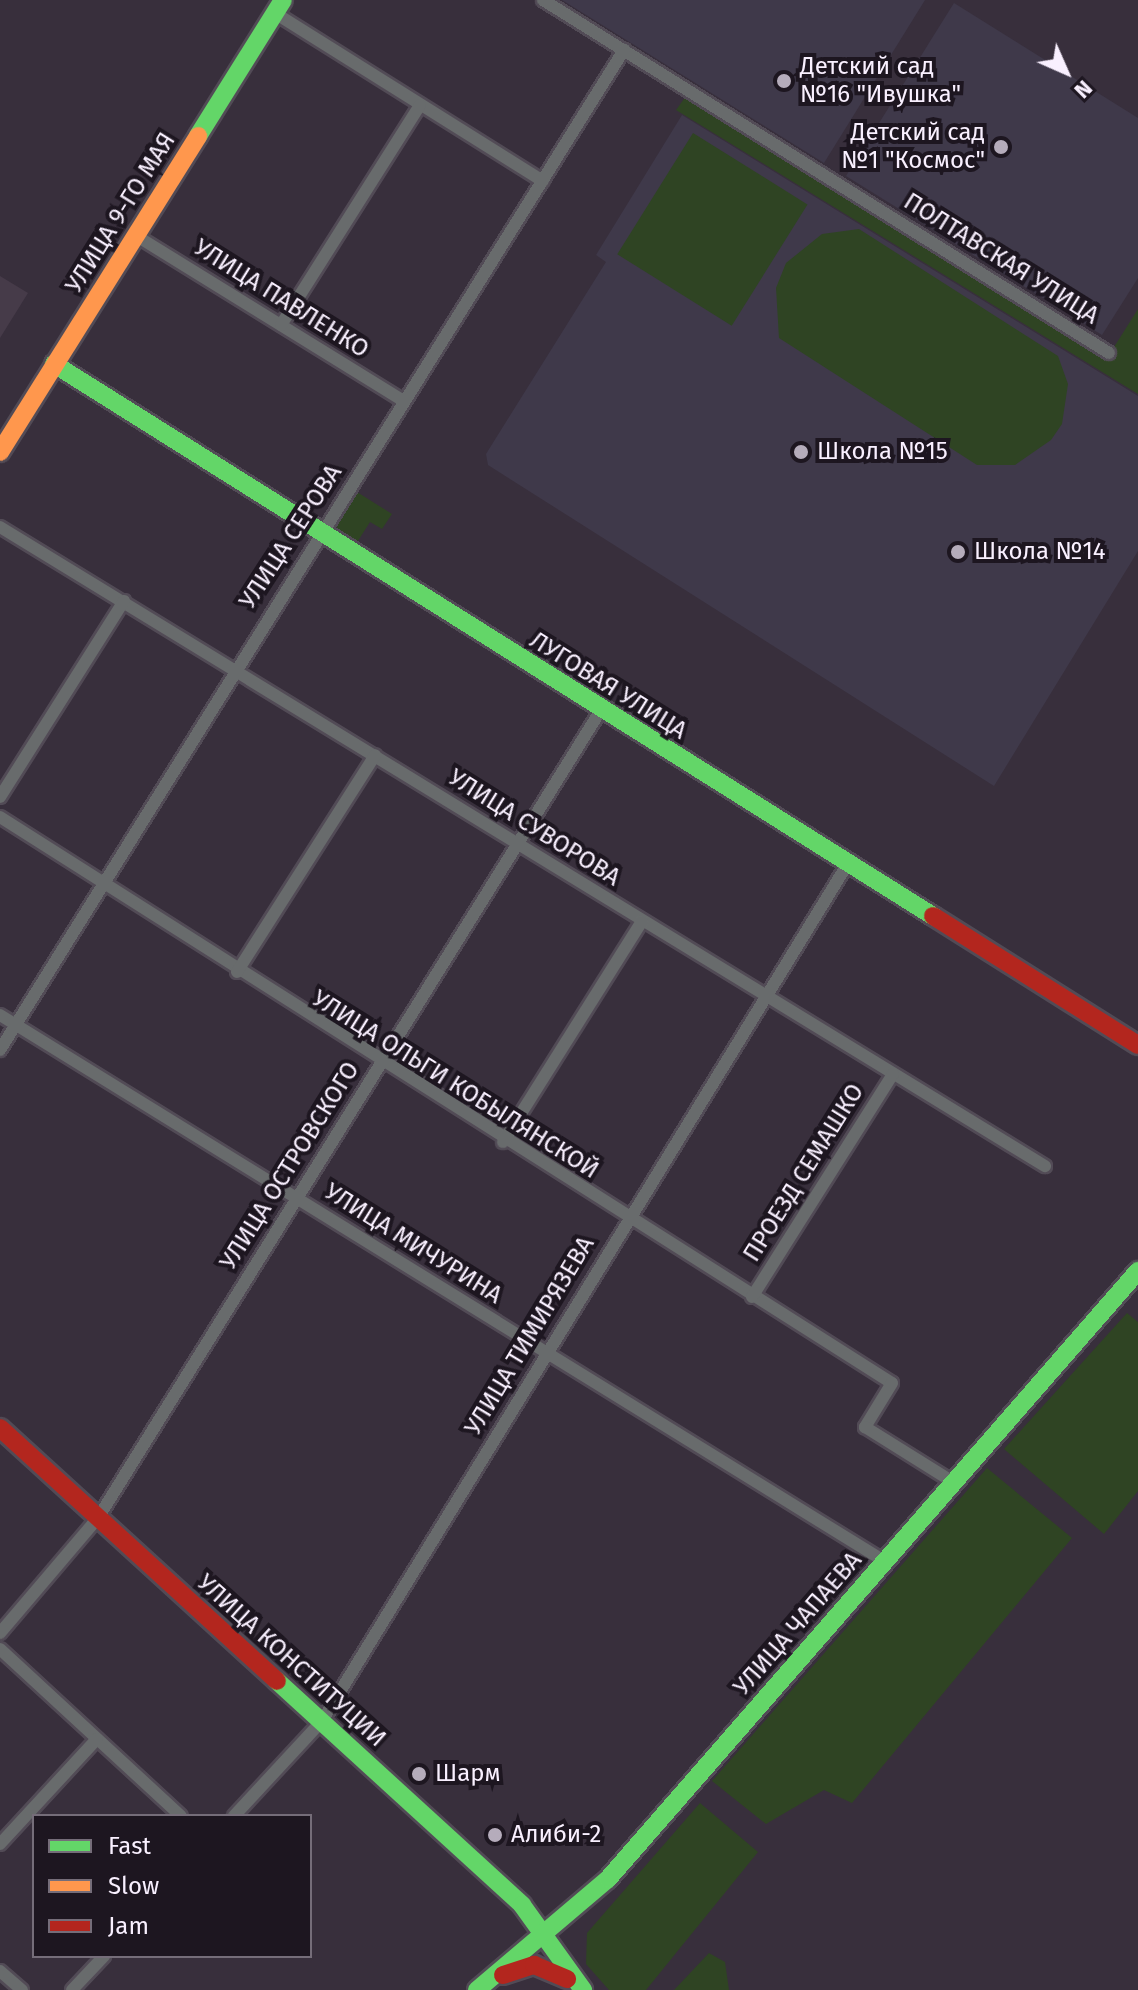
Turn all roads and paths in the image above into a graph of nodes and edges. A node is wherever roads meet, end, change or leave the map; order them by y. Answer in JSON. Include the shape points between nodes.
{"nodes":[{"id":1,"x":543,"y":0,"type":"edge"},
{"id":2,"x":279,"y":7,"type":"edge"},
{"id":3,"x":624,"y":50,"type":"junction"},
{"id":4,"x":420,"y":105,"type":"junction"},
{"id":5,"x":543,"y":181,"type":"junction"},
{"id":6,"x":135,"y":235,"type":"junction"},
{"id":7,"x":281,"y":325,"type":"junction"},
{"id":8,"x":1109,"y":353,"type":"dead end"},
{"id":9,"x":54,"y":364,"type":"junction"},
{"id":10,"x":404,"y":401,"type":"junction"},
{"id":11,"x":0,"y":452,"type":"edge"},
{"id":12,"x":0,"y":527,"type":"edge"},
{"id":13,"x":320,"y":532,"type":"junction"},
{"id":14,"x":124,"y":601,"type":"junction"},
{"id":15,"x":235,"y":666,"type":"junction"},
{"id":16,"x":601,"y":710,"type":"junction"},
{"id":17,"x":375,"y":755,"type":"junction"},
{"id":18,"x":0,"y":797,"type":"edge"},
{"id":19,"x":0,"y":817,"type":"edge"},
{"id":20,"x":516,"y":845,"type":"junction"},
{"id":21,"x":847,"y":865,"type":"junction"},
{"id":22,"x":102,"y":885,"type":"junction"},
{"id":23,"x":642,"y":921,"type":"junction"},
{"id":24,"x":237,"y":972,"type":"junction"},
{"id":25,"x":765,"y":996,"type":"junction"},
{"id":26,"x":0,"y":1015,"type":"edge"},
{"id":27,"x":15,"y":1025,"type":"junction"},
{"id":28,"x":1138,"y":1045,"type":"edge"},
{"id":29,"x":0,"y":1050,"type":"edge"},
{"id":30,"x":379,"y":1064,"type":"junction"},
{"id":31,"x":893,"y":1074,"type":"junction"},
{"id":32,"x":503,"y":1142,"type":"junction"},
{"id":33,"x":1045,"y":1166,"type":"dead end"},
{"id":34,"x":297,"y":1198,"type":"junction"},
{"id":35,"x":626,"y":1219,"type":"junction"},
{"id":36,"x":1138,"y":1271,"type":"edge"},
{"id":37,"x":752,"y":1297,"type":"junction"},
{"id":38,"x":546,"y":1353,"type":"junction"},
{"id":39,"x":0,"y":1428,"type":"edge"},
{"id":40,"x":953,"y":1482,"type":"junction"},
{"id":41,"x":98,"y":1518,"type":"junction"},
{"id":42,"x":884,"y":1561,"type":"junction"},
{"id":43,"x":0,"y":1633,"type":"edge"},
{"id":44,"x":0,"y":1649,"type":"edge"},
{"id":45,"x":322,"y":1721,"type":"junction"},
{"id":46,"x":97,"y":1739,"type":"junction"},
{"id":47,"x":179,"y":1814,"type":"edge"},
{"id":48,"x":236,"y":1814,"type":"edge"},
{"id":49,"x":0,"y":1844,"type":"edge"},
{"id":50,"x":539,"y":1937,"type":"junction"},
{"id":51,"x":102,"y":1958,"type":"edge"},
{"id":52,"x":0,"y":1971,"type":"edge"},
{"id":53,"x":22,"y":1990,"type":"edge"},
{"id":54,"x":72,"y":1990,"type":"edge"},
{"id":55,"x":477,"y":1990,"type":"edge"},
{"id":56,"x":487,"y":1990,"type":"edge"},
{"id":57,"x":583,"y":1990,"type":"edge"}],
"edges":[{"from":1,"to":3,"type":"street","name":"ПОЛТАВСКАЯ УЛИЦА"},
{"from":2,"to":4,"type":"street"},
{"from":2,"to":6,"type":"street","name":"УЛИЦА 9-ГО МАЯ"},
{"from":3,"to":5,"type":"street","name":"УЛИЦА СЕРОВА"},
{"from":3,"to":8,"type":"street","name":"ПОЛТАВСКАЯ УЛИЦА"},
{"from":4,"to":5,"type":"street"},
{"from":4,"to":7,"type":"street"},
{"from":5,"to":10,"type":"street","name":"УЛИЦА СЕРОВА"},
{"from":6,"to":7,"type":"street","name":"УЛИЦА ПАВЛЕНКО"},
{"from":6,"to":9,"type":"street","name":"УЛИЦА 9-ГО МАЯ"},
{"from":7,"to":10,"type":"street","name":"УЛИЦА ПАВЛЕНКО"},
{"from":9,"to":11,"type":"street","name":"УЛИЦА 9-ГО МАЯ"},
{"from":9,"to":13,"type":"street","name":"ЛУГОВАЯ УЛИЦА"},
{"from":10,"to":13,"type":"street","name":"УЛИЦА СЕРОВА"},
{"from":12,"to":14,"type":"street","name":"УЛИЦА СУВОРОВА"},
{"from":13,"to":15,"type":"street","name":"УЛИЦА СЕРОВА"},
{"from":13,"to":16,"type":"street","name":"ЛУГОВАЯ УЛИЦА"},
{"from":14,"to":15,"type":"street","name":"УЛИЦА СУВОРОВА"},
{"from":14,"to":18,"type":"street"},
{"from":15,"to":17,"type":"street","name":"УЛИЦА СУВОРОВА"},
{"from":15,"to":22,"type":"street","name":"УЛИЦА СЕРОВА"},
{"from":16,"to":20,"type":"street","name":"УЛИЦА ОСТРОВСКОГО"},
{"from":16,"to":21,"type":"street","name":"ЛУГОВАЯ УЛИЦА"},
{"from":17,"to":20,"type":"street","name":"УЛИЦА СУВОРОВА"},
{"from":17,"to":24,"type":"street"},
{"from":19,"to":22,"type":"street","name":"УЛИЦА ОЛЬГИ КОБЫЛЯНСКОЙ"},
{"from":20,"to":23,"type":"street","name":"УЛИЦА СУВОРОВА"},
{"from":20,"to":30,"type":"street","name":"УЛИЦА ОСТРОВСКОГО"},
{"from":21,"to":25,"type":"street","name":"УЛИЦА ТИМИРЯЗЕВА"},
{"from":21,"to":28,"type":"street","name":"ЛУГОВАЯ УЛИЦА"},
{"from":22,"to":24,"type":"street","name":"УЛИЦА ОЛЬГИ КОБЫЛЯНСКОЙ"},
{"from":22,"to":27,"type":"street","name":"УЛИЦА СЕРОВА"},
{"from":23,"to":25,"type":"street","name":"УЛИЦА СУВОРОВА"},
{"from":23,"to":32,"type":"street"},
{"from":24,"to":30,"type":"street","name":"УЛИЦА ОЛЬГИ КОБЫЛЯНСКОЙ"},
{"from":25,"to":31,"type":"street","name":"УЛИЦА СУВОРОВА"},
{"from":25,"to":35,"type":"street","name":"УЛИЦА ТИМИРЯЗЕВА"},
{"from":26,"to":27,"type":"street","name":"УЛИЦА МИЧУРИНА"},
{"from":27,"to":29,"type":"street","name":"УЛИЦА СЕРОВА"},
{"from":27,"to":34,"type":"street","name":"УЛИЦА МИЧУРИНА"},
{"from":30,"to":32,"type":"street","name":"УЛИЦА ОЛЬГИ КОБЫЛЯНСКОЙ"},
{"from":30,"to":34,"type":"street","name":"УЛИЦА ОСТРОВСКОГО"},
{"from":31,"to":33,"type":"street","name":"УЛИЦА СУВОРОВА"},
{"from":31,"to":37,"type":"street","name":"ПРОЕЗД СЕМАШКО"},
{"from":32,"to":35,"type":"street","name":"УЛИЦА ОЛЬГИ КОБЫЛЯНСКОЙ"},
{"from":34,"to":38,"type":"street","name":"УЛИЦА МИЧУРИНА"},
{"from":34,"to":41,"type":"street","name":"УЛИЦА ОСТРОВСКОГО"},
{"from":35,"to":37,"type":"street","name":"УЛИЦА ОЛЬГИ КОБЫЛЯНСКОЙ"},
{"from":35,"to":38,"type":"street","name":"УЛИЦА ТИМИРЯЗЕВА"},
{"from":36,"to":40,"type":"street","name":"УЛИЦА ЧАПАЕВА"},
{"from":37,"to":40,"type":"street","name":"УЛИЦА ОЛЬГИ КОБЫЛЯНСКОЙ","via":[[892,1383],[865,1427]]},
{"from":38,"to":42,"type":"street","name":"УЛИЦА МИЧУРИНА"},
{"from":38,"to":45,"type":"street","name":"УЛИЦА ТИМИРЯЗЕВА"},
{"from":39,"to":41,"type":"street","name":"УЛИЦА КОНСТИТУЦИИ"},
{"from":40,"to":42,"type":"street","name":"УЛИЦА ЧАПАЕВА"},
{"from":41,"to":43,"type":"street","name":"УЛИЦА ОСТРОВСКОГО"},
{"from":41,"to":45,"type":"street","name":"УЛИЦА КОНСТИТУЦИИ"},
{"from":42,"to":50,"type":"street","name":"УЛИЦА ЧАПАЕВА","via":[[608,1879]]},
{"from":44,"to":46,"type":"street"},
{"from":45,"to":48,"type":"street","name":"УЛИЦА ТИМИРЯЗЕВА"},
{"from":45,"to":50,"type":"street","name":"УЛИЦА КОНСТИТУЦИИ","via":[[522,1905]]},
{"from":46,"to":47,"type":"street"},
{"from":46,"to":49,"type":"street"},
{"from":50,"to":55,"type":"street","name":"УЛИЦА ЧАПАЕВА"},
{"from":50,"to":57,"type":"street","name":"УЛИЦА КОНСТИТУЦИИ"},
{"from":51,"to":54,"type":"street"},
{"from":52,"to":53,"type":"street"},
{"from":56,"to":57,"type":"street","via":[[519,1965],[550,1968]]}]}
